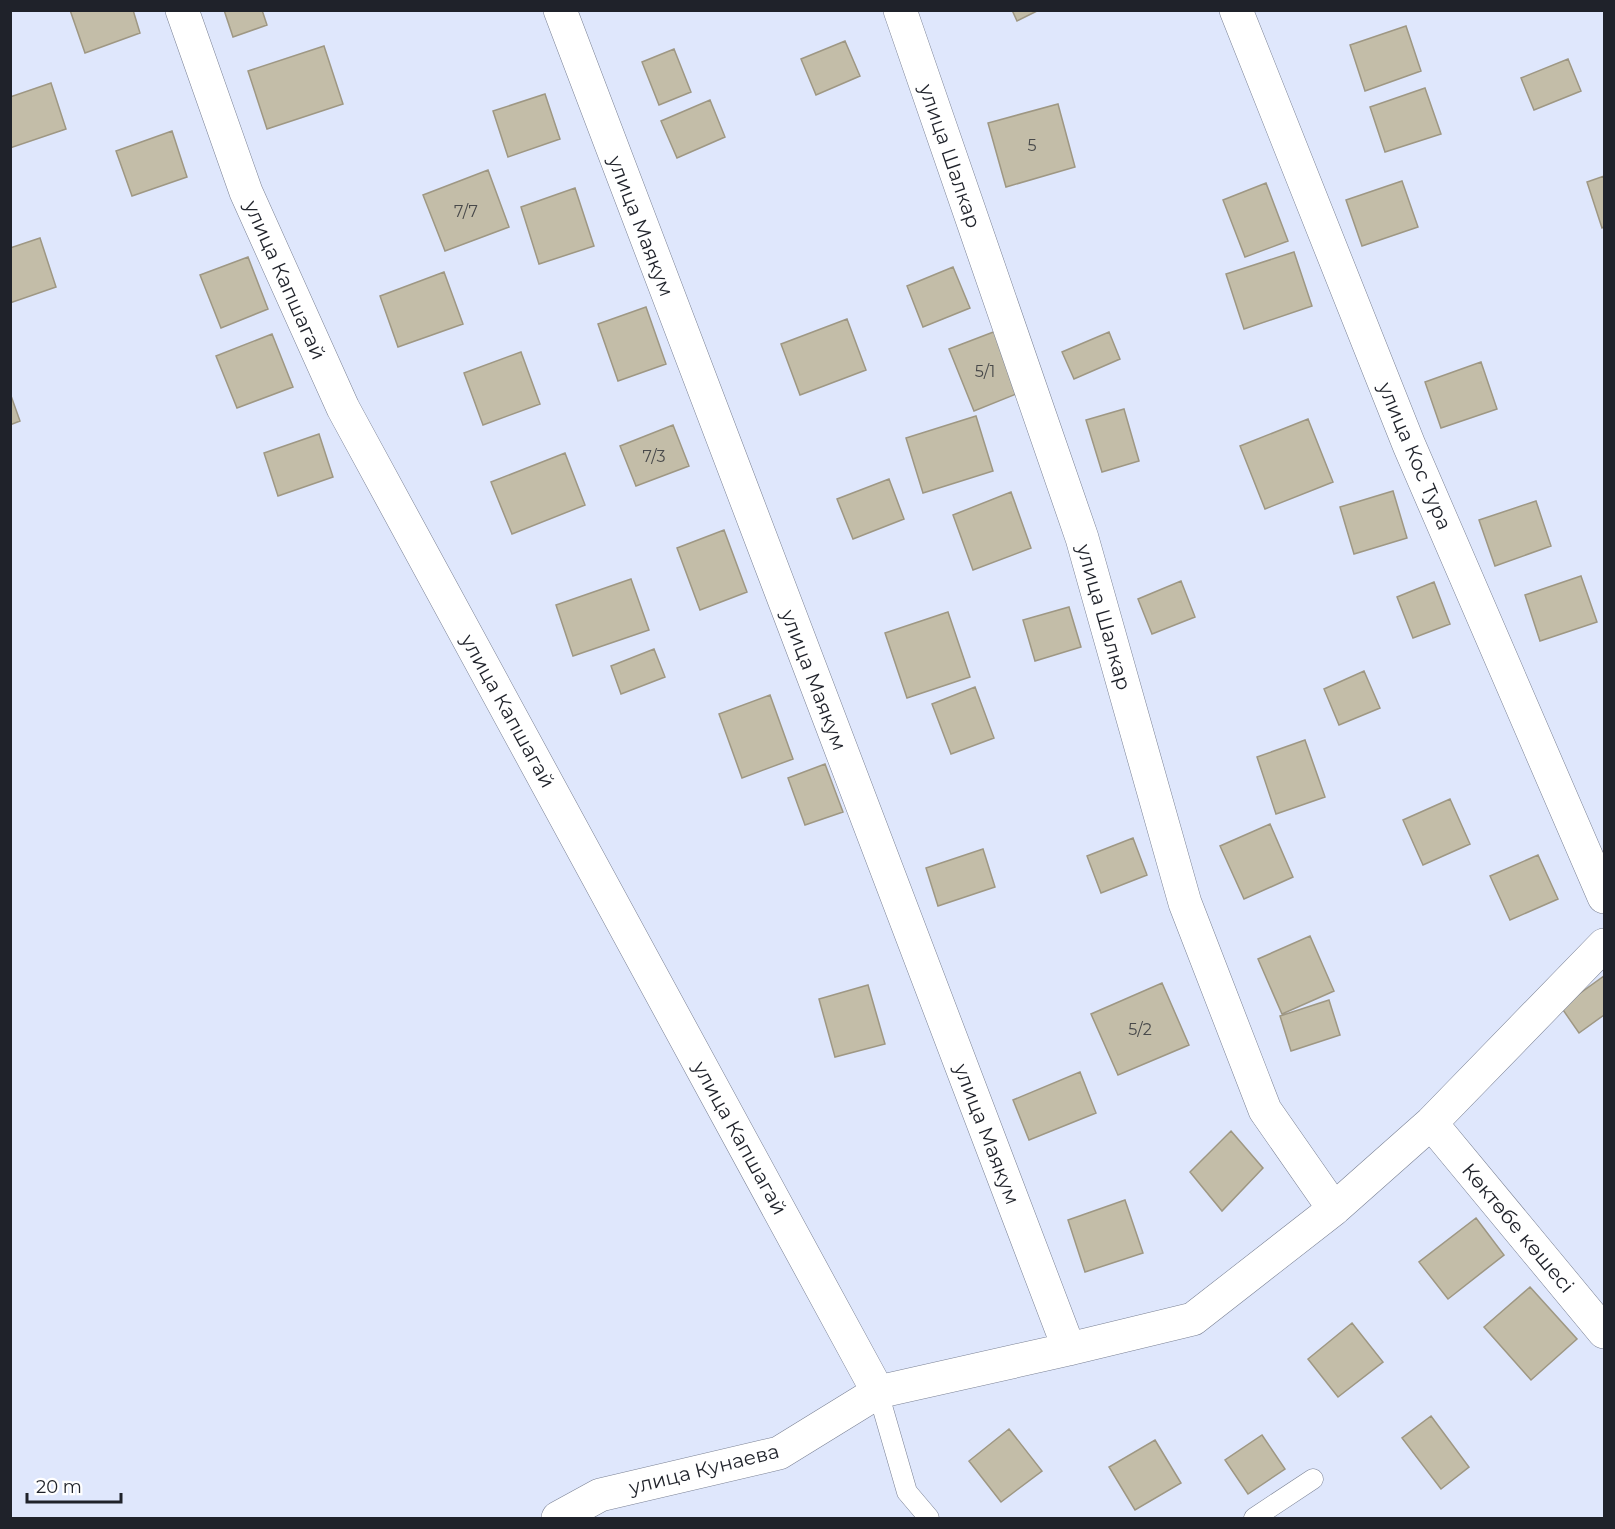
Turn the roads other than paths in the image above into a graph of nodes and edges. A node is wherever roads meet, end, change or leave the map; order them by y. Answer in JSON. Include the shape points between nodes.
{"nodes":[{"id":1,"x":182,"y":10,"type":"edge"},
{"id":2,"x":560,"y":10,"type":"edge"},
{"id":3,"x":900,"y":10,"type":"edge"},
{"id":4,"x":1236,"y":10,"type":"edge"},
{"id":5,"x":1605,"y":897,"type":"edge"},
{"id":6,"x":1605,"y":945,"type":"edge"},
{"id":7,"x":1431,"y":1123,"type":"junction"},
{"id":8,"x":1334,"y":1209,"type":"junction"},
{"id":9,"x":1605,"y":1332,"type":"edge"},
{"id":10,"x":1069,"y":1349,"type":"junction"},
{"id":11,"x":878,"y":1392,"type":"junction"},
{"id":12,"x":1313,"y":1479,"type":"dead end"},
{"id":13,"x":567,"y":1517,"type":"edge"},
{"id":14,"x":929,"y":1518,"type":"edge"},
{"id":15,"x":1254,"y":1518,"type":"edge"}],
"edges":[{"from":1,"to":11,"type":"street","name":"улица Капшагай","via":[[246,192],[343,408]]},
{"from":2,"to":10,"type":"street","name":"улица Маякум"},
{"from":3,"to":8,"type":"street","name":"улица Шалкар","via":[[1082,538],[1185,903],[1265,1110]]},
{"from":4,"to":5,"type":"street","name":"улица Кос Тура","via":[[1409,445]]},
{"from":6,"to":7,"type":"street","name":"улица Кунаева"},
{"from":7,"to":8,"type":"street","name":"улица Кунаева"},
{"from":7,"to":9,"type":"street","name":"Көктөбе көшесі"},
{"from":8,"to":10,"type":"street","name":"улица Кунаева","via":[[1193,1318]]},
{"from":10,"to":11,"type":"street","name":"улица Кунаева"},
{"from":11,"to":13,"type":"street","name":"улица Кунаева","via":[[779,1454],[600,1496]]},
{"from":11,"to":14,"type":"lane","via":[[907,1492]]},
{"from":12,"to":15,"type":"lane"}]}
